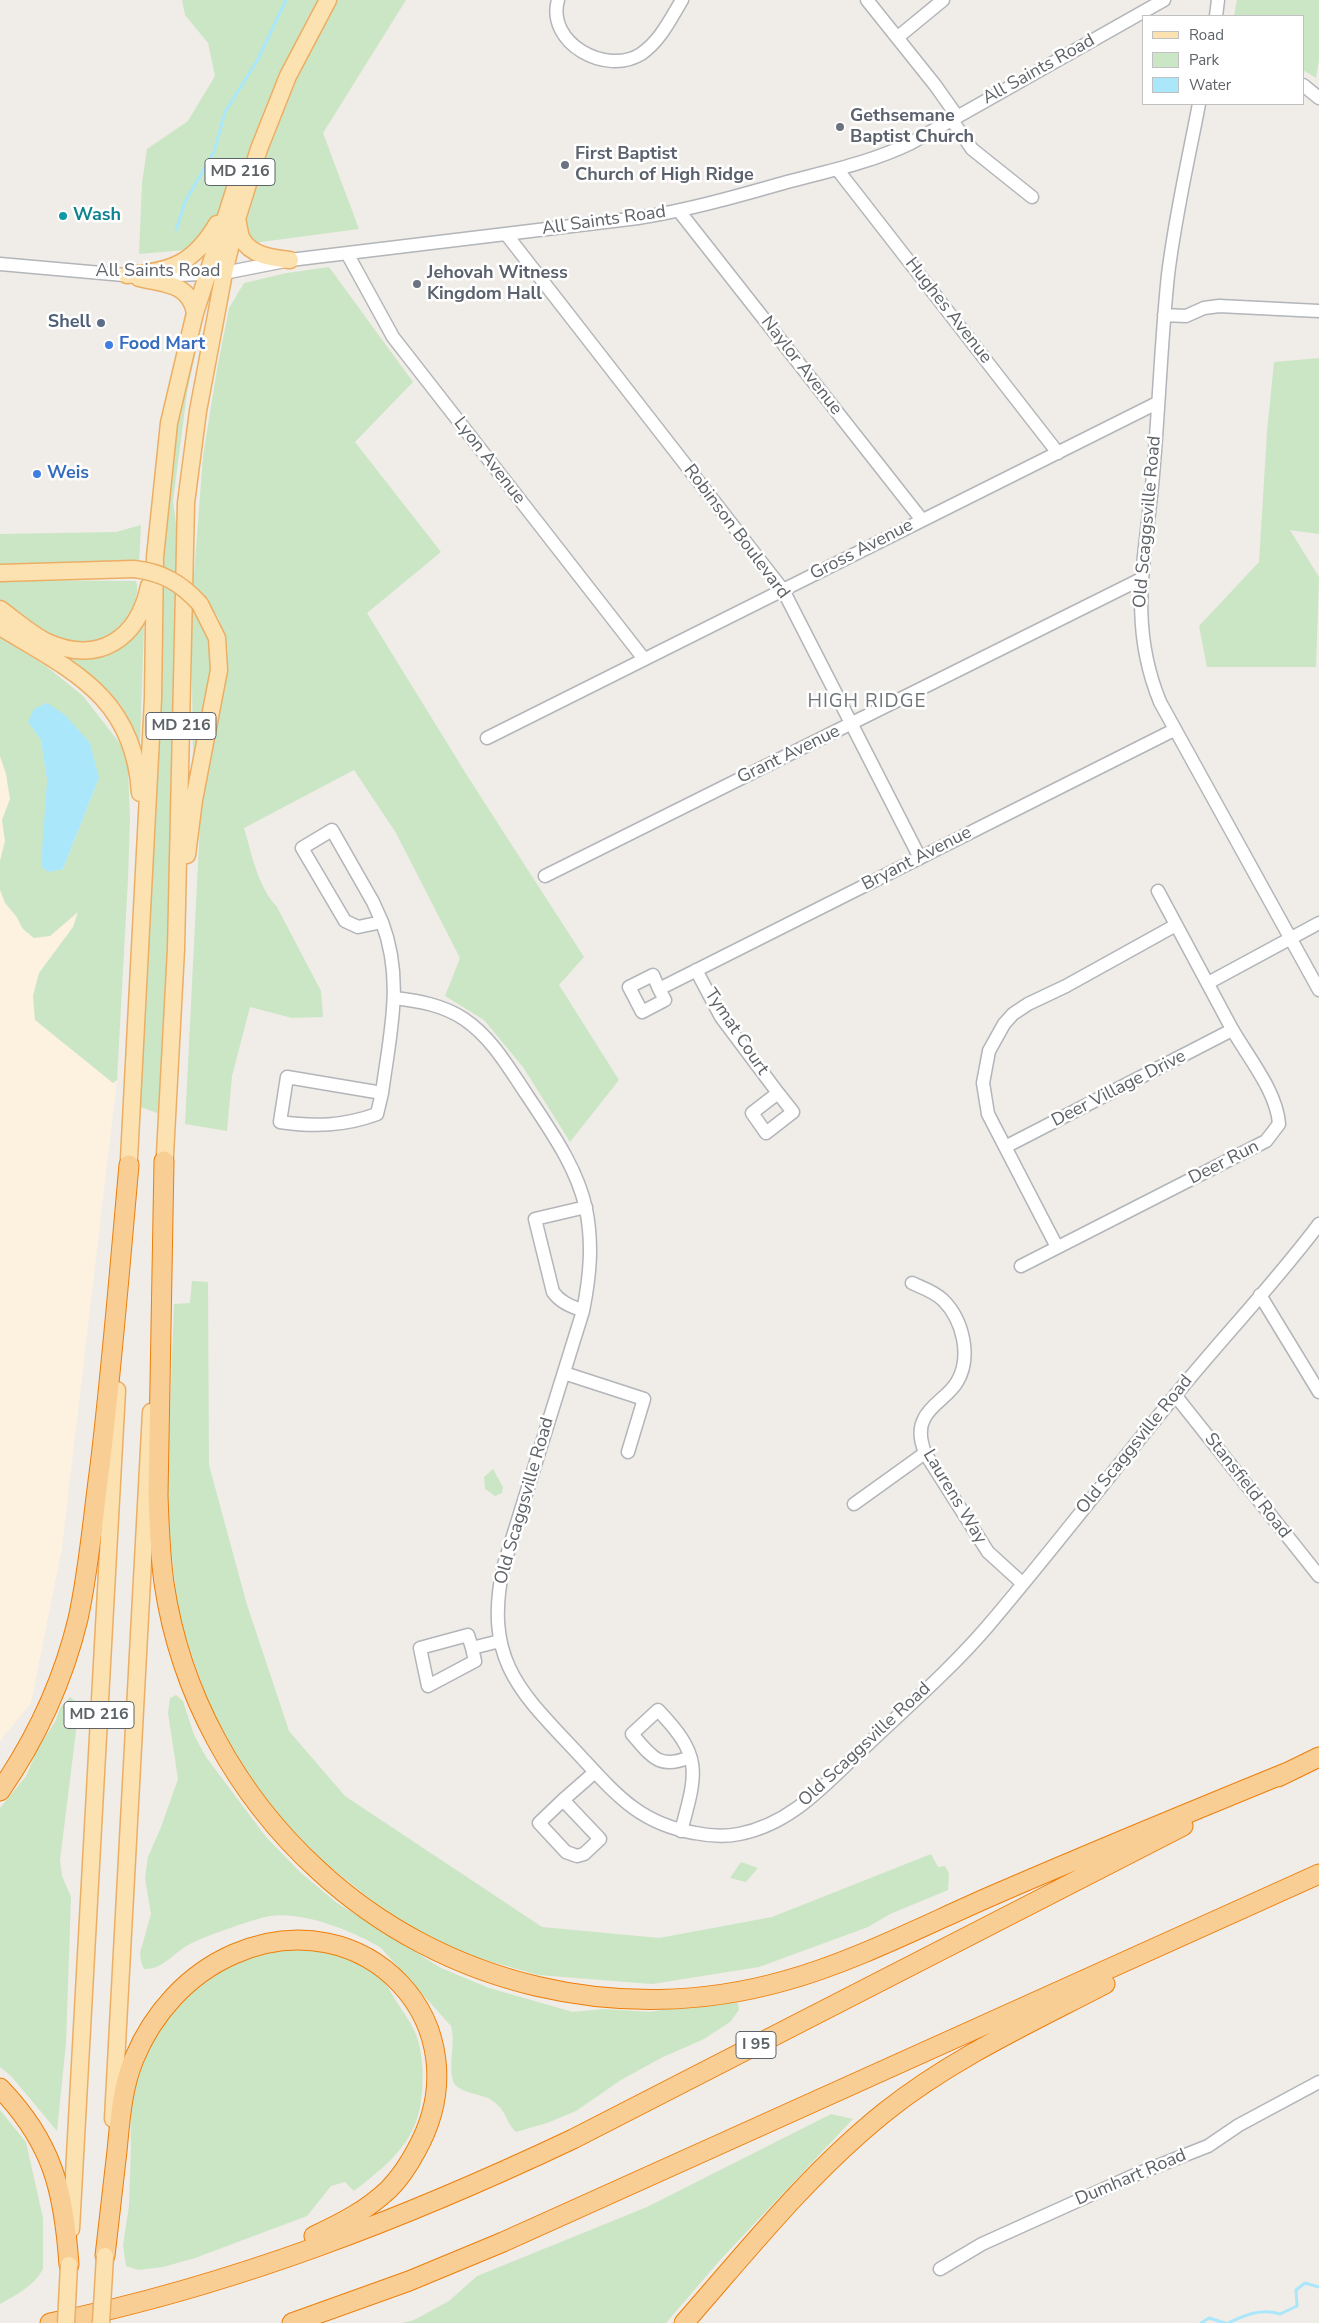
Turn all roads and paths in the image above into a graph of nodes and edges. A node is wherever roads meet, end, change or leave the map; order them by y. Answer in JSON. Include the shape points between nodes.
{"nodes":[{"id":1,"x":328,"y":0,"type":"edge"},
{"id":2,"x":558,"y":0,"type":"edge"},
{"id":3,"x":682,"y":0,"type":"edge"},
{"id":4,"x":867,"y":0,"type":"edge"},
{"id":5,"x":943,"y":0,"type":"edge"},
{"id":6,"x":1164,"y":0,"type":"edge"},
{"id":7,"x":1218,"y":0,"type":"edge"},
{"id":8,"x":1216,"y":15,"type":"edge"},
{"id":9,"x":898,"y":37,"type":"junction"},
{"id":10,"x":288,"y":76,"type":"junction"},
{"id":11,"x":1304,"y":86,"type":"edge"},
{"id":12,"x":1319,"y":98,"type":"edge"},
{"id":13,"x":1200,"y":105,"type":"edge"},
{"id":14,"x":954,"y":118,"type":"junction"},
{"id":15,"x":242,"y":166,"type":"junction"},
{"id":16,"x":837,"y":169,"type":"junction"},
{"id":17,"x":1032,"y":197,"type":"dead end"},
{"id":18,"x":679,"y":211,"type":"junction"},
{"id":19,"x":237,"y":219,"type":"junction"},
{"id":20,"x":506,"y":234,"type":"junction"},
{"id":21,"x":348,"y":255,"type":"junction"},
{"id":22,"x":290,"y":260,"type":"junction"},
{"id":23,"x":0,"y":264,"type":"edge"},
{"id":24,"x":224,"y":272,"type":"junction"},
{"id":25,"x":207,"y":274,"type":"junction"},
{"id":26,"x":127,"y":275,"type":"junction"},
{"id":27,"x":1319,"y":311,"type":"edge"},
{"id":28,"x":195,"y":313,"type":"junction"},
{"id":29,"x":1164,"y":315,"type":"junction"},
{"id":30,"x":1157,"y":403,"type":"junction"},
{"id":31,"x":1058,"y":453,"type":"junction"},
{"id":32,"x":922,"y":520,"type":"junction"},
{"id":33,"x":155,"y":557,"type":"junction"},
{"id":34,"x":0,"y":573,"type":"edge"},
{"id":35,"x":1141,"y":579,"type":"junction"},
{"id":36,"x":783,"y":590,"type":"junction"},
{"id":37,"x":0,"y":609,"type":"edge"},
{"id":38,"x":0,"y":627,"type":"edge"},
{"id":39,"x":644,"y":659,"type":"junction"},
{"id":40,"x":851,"y":724,"type":"junction"},
{"id":41,"x":1174,"y":730,"type":"junction"},
{"id":42,"x":487,"y":738,"type":"dead end"},
{"id":43,"x":920,"y":858,"type":"junction"},
{"id":44,"x":544,"y":876,"type":"dead end"},
{"id":45,"x":1158,"y":891,"type":"dead end"},
{"id":46,"x":382,"y":922,"type":"junction"},
{"id":47,"x":1319,"y":923,"type":"edge"},
{"id":48,"x":1176,"y":925,"type":"junction"},
{"id":49,"x":1289,"y":938,"type":"junction"},
{"id":50,"x":176,"y":949,"type":"junction"},
{"id":51,"x":141,"y":950,"type":"junction"},
{"id":52,"x":696,"y":970,"type":"junction"},
{"id":53,"x":1208,"y":983,"type":"junction"},
{"id":54,"x":660,"y":989,"type":"dead end"},
{"id":55,"x":1319,"y":990,"type":"edge"},
{"id":56,"x":395,"y":998,"type":"junction"},
{"id":57,"x":1232,"y":1030,"type":"junction"},
{"id":58,"x":382,"y":1093,"type":"junction"},
{"id":59,"x":778,"y":1093,"type":"dead end"},
{"id":60,"x":1005,"y":1148,"type":"junction"},
{"id":61,"x":164,"y":1161,"type":"junction"},
{"id":62,"x":129,"y":1165,"type":"junction"},
{"id":63,"x":586,"y":1207,"type":"junction"},
{"id":64,"x":1319,"y":1224,"type":"edge"},
{"id":65,"x":1057,"y":1247,"type":"junction"},
{"id":66,"x":1021,"y":1266,"type":"dead end"},
{"id":67,"x":912,"y":1283,"type":"dead end"},
{"id":68,"x":1260,"y":1294,"type":"junction"},
{"id":69,"x":583,"y":1311,"type":"junction"},
{"id":70,"x":564,"y":1373,"type":"junction"},
{"id":71,"x":1319,"y":1392,"type":"edge"},
{"id":72,"x":1175,"y":1395,"type":"junction"},
{"id":73,"x":628,"y":1452,"type":"dead end"},
{"id":74,"x":925,"y":1453,"type":"junction"},
{"id":75,"x":854,"y":1504,"type":"dead end"},
{"id":76,"x":1319,"y":1576,"type":"edge"},
{"id":77,"x":1022,"y":1583,"type":"junction"},
{"id":78,"x":500,"y":1641,"type":"junction"},
{"id":79,"x":472,"y":1648,"type":"junction"},
{"id":80,"x":690,"y":1757,"type":"junction"},
{"id":81,"x":1319,"y":1757,"type":"edge"},
{"id":82,"x":595,"y":1772,"type":"junction"},
{"id":83,"x":1288,"y":1772,"type":"junction"},
{"id":84,"x":0,"y":1791,"type":"edge"},
{"id":85,"x":563,"y":1800,"type":"junction"},
{"id":86,"x":681,"y":1831,"type":"junction"},
{"id":87,"x":1319,"y":1874,"type":"edge"},
{"id":88,"x":1282,"y":1892,"type":"junction"},
{"id":89,"x":1319,"y":2082,"type":"edge"},
{"id":90,"x":0,"y":2088,"type":"edge"},
{"id":91,"x":105,"y":2256,"type":"junction"},
{"id":92,"x":69,"y":2264,"type":"junction"},
{"id":93,"x":940,"y":2269,"type":"dead end"},
{"id":94,"x":208,"y":2283,"type":"junction"},
{"id":95,"x":50,"y":2323,"type":"edge"},
{"id":96,"x":66,"y":2323,"type":"edge"},
{"id":97,"x":102,"y":2323,"type":"edge"},
{"id":98,"x":292,"y":2323,"type":"edge"},
{"id":99,"x":684,"y":2323,"type":"edge"}],
"edges":[{"from":1,"to":10,"type":"main road","number":"MD 216"},
{"from":2,"to":3,"type":"street","via":[[558,20],[570,41],[589,56],[611,61],[626,60],[653,45]]},
{"from":4,"to":9,"type":"street"},
{"from":5,"to":9,"type":"street"},
{"from":6,"to":14,"type":"street","name":"All Saints Road"},
{"from":7,"to":8,"type":"street"},
{"from":9,"to":14,"type":"street"},
{"from":10,"to":15,"type":"main road","number":"MD 216","via":[[266,110]]},
{"from":10,"to":19,"type":"main road","number":"MD 216","via":[[259,149]]},
{"from":11,"to":12,"type":"street"},
{"from":13,"to":29,"type":"street","name":"Old Scaggsville Road","via":[[1174,233]]},
{"from":14,"to":16,"type":"street","name":"All Saints Road","via":[[894,151]]},
{"from":14,"to":17,"type":"street","via":[[972,149]]},
{"from":15,"to":25,"type":"main road","number":"MD 216"},
{"from":15,"to":26,"type":"main road","via":[[219,221],[194,255],[166,270]]},
{"from":16,"to":18,"type":"street","name":"All Saints Road"},
{"from":16,"to":31,"type":"street","name":"Hughes Avenue"},
{"from":18,"to":20,"type":"street","name":"All Saints Road"},
{"from":18,"to":32,"type":"street","name":"Naylor Avenue"},
{"from":19,"to":22,"type":"main road","via":[[242,240],[253,250],[269,257]]},
{"from":19,"to":24,"type":"main road","number":"MD 216"},
{"from":20,"to":21,"type":"street","name":"All Saints Road"},
{"from":20,"to":36,"type":"street","name":"Robinson Boulevard"},
{"from":21,"to":22,"type":"street","name":"All Saints Road"},
{"from":21,"to":39,"type":"street","name":"Lyon Avenue","via":[[393,337]]},
{"from":22,"to":24,"type":"street","name":"All Saints Road"},
{"from":23,"to":26,"type":"street","name":"All Saints Road"},
{"from":24,"to":25,"type":"street","name":"All Saints Road"},
{"from":24,"to":50,"type":"main road","number":"MD 216","via":[[198,411],[186,503]]},
{"from":25,"to":26,"type":"street","name":"All Saints Road"},
{"from":25,"to":28,"type":"main road","number":"MD 216"},
{"from":26,"to":28,"type":"main road","via":[[181,289],[193,302]]},
{"from":27,"to":29,"type":"street","via":[[1220,306],[1204,308],[1186,316]]},
{"from":28,"to":33,"type":"main road","number":"MD 216","via":[[169,422]]},
{"from":29,"to":30,"type":"street","name":"Old Scaggsville Road"},
{"from":30,"to":31,"type":"street","name":"Gross Avenue"},
{"from":30,"to":35,"type":"street","name":"Old Scaggsville Road"},
{"from":31,"to":32,"type":"street","name":"Gross Avenue"},
{"from":32,"to":36,"type":"street","name":"Gross Avenue"},
{"from":33,"to":37,"type":"main road","via":[[144,603],[132,628],[121,638],[92,651],[75,651],[45,641]]},
{"from":33,"to":51,"type":"main road","number":"MD 216","via":[[153,699]]},
{"from":34,"to":50,"type":"main road","bridge":true,"via":[[134,568],[164,575],[200,604],[217,638],[219,670],[194,800]]},
{"from":35,"to":40,"type":"street","name":"Grant Avenue"},
{"from":35,"to":41,"type":"street","name":"Old Scaggsville Road","via":[[1141,627],[1147,663],[1160,702]]},
{"from":36,"to":39,"type":"street","name":"Gross Avenue"},
{"from":36,"to":40,"type":"street","name":"Robinson Boulevard"},
{"from":38,"to":51,"type":"main road","via":[[77,674],[111,706],[123,724],[139,772]]},
{"from":39,"to":42,"type":"street","name":"Gross Avenue"},
{"from":40,"to":43,"type":"street","name":"Robinson Boulevard"},
{"from":40,"to":44,"type":"street","name":"Grant Avenue"},
{"from":41,"to":43,"type":"street","name":"Bryant Avenue"},
{"from":41,"to":49,"type":"street","name":"Old Scaggsville Road"},
{"from":43,"to":52,"type":"street","name":"Bryant Avenue"},
{"from":45,"to":48,"type":"street","name":"Deer Run"},
{"from":46,"to":46,"type":"street","via":[[358,927],[345,921],[302,848],[332,830]]},
{"from":46,"to":56,"type":"street","via":[[393,958]]},
{"from":47,"to":49,"type":"street"},
{"from":48,"to":53,"type":"street","name":"Deer Run"},
{"from":48,"to":60,"type":"street","via":[[1028,1004],[1004,1024],[989,1051],[983,1083],[988,1114]]},
{"from":49,"to":53,"type":"street"},
{"from":49,"to":55,"type":"street","name":"Old Scaggsville Road"},
{"from":50,"to":61,"type":"main road","number":"MD 216"},
{"from":51,"to":62,"type":"main road","number":"MD 216"},
{"from":52,"to":54,"type":"street","name":"Bryant Avenue"},
{"from":52,"to":59,"type":"street","name":"Tymat Court","via":[[721,1017]]},
{"from":53,"to":57,"type":"street","name":"Deer Run"},
{"from":56,"to":58,"type":"street"},
{"from":56,"to":63,"type":"street","name":"Old Scaggsville Road","via":[[449,1011],[487,1038],[560,1146]]},
{"from":57,"to":60,"type":"street","name":"Deer Village Drive"},
{"from":57,"to":65,"type":"street","name":"Deer Run","via":[[1276,1106],[1279,1124],[1274,1133],[1266,1141]]},
{"from":58,"to":58,"type":"street","via":[[287,1077],[280,1122],[306,1126],[353,1122],[378,1114]]},
{"from":60,"to":65,"type":"street"},
{"from":61,"to":83,"type":"highway","via":[[158,1495],[164,1584],[172,1626],[205,1719],[233,1769],[262,1810],[285,1838],[330,1882],[396,1930],[426,1946],[511,1980],[598,1998],[684,1999],[758,1988],[854,1956],[1158,1824]]},
{"from":61,"to":91,"type":"main road","number":"MD 216"},
{"from":62,"to":84,"type":"highway","via":[[106,1417],[81,1604],[68,1652],[46,1710]]},
{"from":62,"to":92,"type":"main road","number":"MD 216"},
{"from":63,"to":69,"type":"street","name":"Old Scaggsville Road","via":[[591,1249]]},
{"from":63,"to":69,"type":"street","via":[[535,1219],[553,1292],[567,1305]]},
{"from":64,"to":68,"type":"street","name":"Old Scaggsville Road"},
{"from":65,"to":66,"type":"street","name":"Deer Run"},
{"from":67,"to":74,"type":"street","name":"Laurens Way","via":[[943,1300],[958,1324],[965,1349],[962,1373],[957,1382],[924,1419],[921,1442]]},
{"from":68,"to":71,"type":"street"},
{"from":68,"to":72,"type":"street","name":"Old Scaggsville Road"},
{"from":69,"to":70,"type":"street","name":"Old Scaggsville Road"},
{"from":70,"to":73,"type":"street","via":[[644,1399]]},
{"from":70,"to":78,"type":"street","name":"Old Scaggsville Road","via":[[503,1568],[497,1601]]},
{"from":72,"to":76,"type":"street","name":"Stansfield Road"},
{"from":72,"to":77,"type":"street","name":"Old Scaggsville Road"},
{"from":74,"to":75,"type":"street"},
{"from":74,"to":77,"type":"street","name":"Laurens Way","via":[[988,1552]]},
{"from":77,"to":86,"type":"street","name":"Old Scaggsville Road","via":[[966,1650],[800,1807],[779,1820],[741,1834],[722,1836]]},
{"from":78,"to":79,"type":"street"},
{"from":78,"to":82,"type":"street","name":"Old Scaggsville Road","via":[[517,1684]]},
{"from":79,"to":79,"type":"street","via":[[475,1661],[428,1686],[420,1648],[468,1635]]},
{"from":80,"to":80,"type":"street","via":[[676,1729],[658,1710],[632,1734],[658,1761],[668,1764]]},
{"from":80,"to":86,"type":"street","via":[[693,1786]]},
{"from":81,"to":83,"type":"highway","number":"I 95"},
{"from":82,"to":85,"type":"street"},
{"from":82,"to":86,"type":"street","name":"Old Scaggsville Road","via":[[635,1810],[656,1823]]},
{"from":83,"to":94,"type":"highway","number":"I 95","via":[[494,2177],[402,2215]]},
{"from":85,"to":85,"type":"street","via":[[539,1823],[566,1852],[577,1856],[584,1854],[600,1839]]},
{"from":87,"to":88,"type":"highway"},
{"from":88,"to":98,"type":"highway","via":[[503,2242],[409,2281]]},
{"from":88,"to":99,"type":"highway","via":[[995,2042],[925,2083],[886,2111],[827,2164]]},
{"from":89,"to":93,"type":"street","name":"Dumhart Road","via":[[1208,2146],[1137,2174],[991,2240]]},
{"from":90,"to":92,"type":"highway","via":[[29,2121],[46,2151],[62,2201]]},
{"from":91,"to":94,"type":"highway","via":[[126,2083],[144,2038],[156,2018],[188,1982],[248,1948],[296,1939],[347,1948],[390,1973],[406,1990],[429,2029],[437,2074],[432,2117],[423,2139],[391,2187],[354,2217]]},
{"from":91,"to":97,"type":"main road","number":"MD 216","bridge":true},
{"from":92,"to":96,"type":"main road","number":"MD 216","bridge":true},
{"from":94,"to":95,"type":"highway","number":"I 95","via":[[106,2312]]}]}
